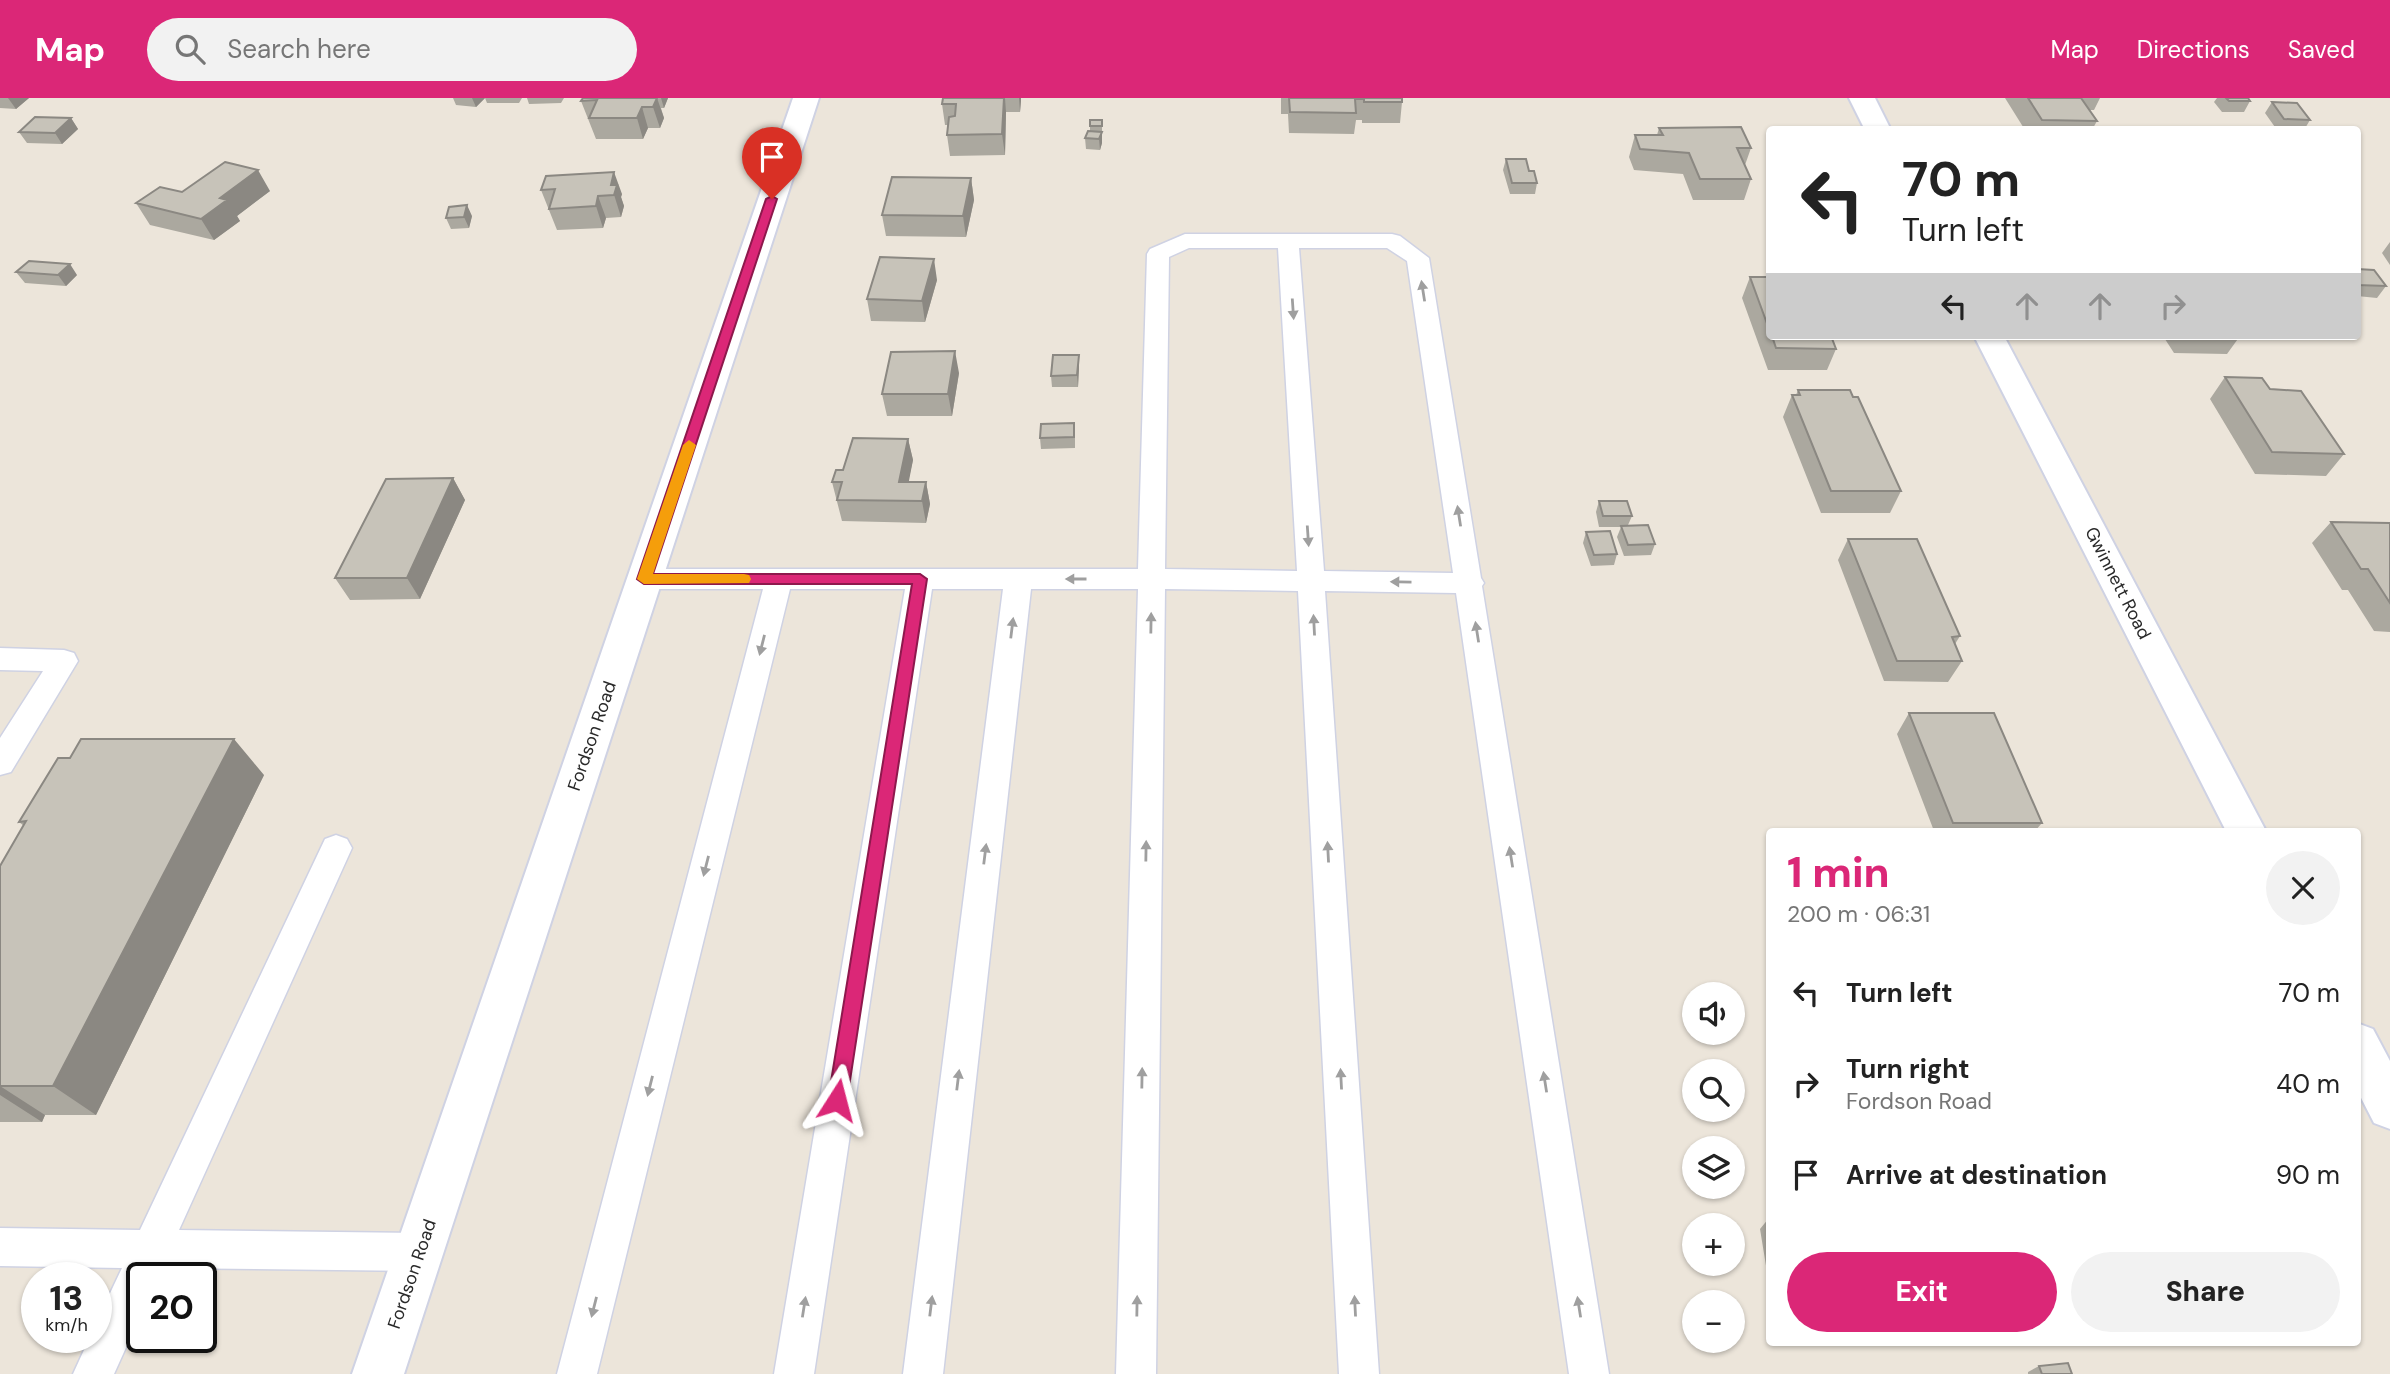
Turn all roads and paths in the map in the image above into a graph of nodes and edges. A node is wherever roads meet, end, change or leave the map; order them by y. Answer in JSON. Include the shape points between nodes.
{"nodes":[{"id":1,"x":806,"y":98,"type":"edge"},
{"id":2,"x":1862,"y":98,"type":"edge"},
{"id":3,"x":1876,"y":126,"type":"edge"},
{"id":4,"x":1288,"y":241,"type":"junction"},
{"id":5,"x":1991,"y":340,"type":"edge"},
{"id":6,"x":644,"y":579,"type":"junction"},
{"id":7,"x":779,"y":579,"type":"junction"},
{"id":8,"x":920,"y":579,"type":"junction"},
{"id":9,"x":1018,"y":579,"type":"junction"},
{"id":10,"x":1152,"y":579,"type":"junction"},
{"id":11,"x":1311,"y":581,"type":"junction"},
{"id":12,"x":1470,"y":583,"type":"junction"},
{"id":13,"x":0,"y":659,"type":"edge"},
{"id":14,"x":0,"y":763,"type":"edge"},
{"id":15,"x":2244,"y":828,"type":"edge"},
{"id":16,"x":336,"y":848,"type":"dead end"},
{"id":17,"x":2361,"y":1052,"type":"edge"},
{"id":18,"x":2390,"y":1107,"type":"edge"},
{"id":19,"x":0,"y":1247,"type":"edge"},
{"id":20,"x":151,"y":1249,"type":"junction"},
{"id":21,"x":419,"y":1252,"type":"junction"},
{"id":22,"x":93,"y":1374,"type":"edge"},
{"id":23,"x":378,"y":1374,"type":"edge"},
{"id":24,"x":577,"y":1374,"type":"edge"},
{"id":25,"x":794,"y":1374,"type":"edge"},
{"id":26,"x":923,"y":1374,"type":"edge"},
{"id":27,"x":1136,"y":1374,"type":"edge"},
{"id":28,"x":1359,"y":1374,"type":"edge"},
{"id":29,"x":1589,"y":1374,"type":"edge"}],
"edges":[{"from":1,"to":6,"type":"street","name":"Fordson Road"},
{"from":2,"to":3,"type":"street"},
{"from":4,"to":10,"type":"lane","via":[[1185,241],[1158,254]]},
{"from":4,"to":11,"type":"lane","one_way":true},
{"from":12,"to":4,"type":"lane","one_way":true,"via":[[1418,258],[1392,241]]},
{"from":5,"to":15,"type":"street","name":"Gwinnett Road"},
{"from":6,"to":7,"type":"lane"},
{"from":6,"to":21,"type":"street","name":"Fordson Road"},
{"from":7,"to":8,"type":"lane"},
{"from":7,"to":24,"type":"lane","one_way":true},
{"from":8,"to":9,"type":"lane"},
{"from":25,"to":8,"type":"lane","one_way":true},
{"from":10,"to":9,"type":"lane","one_way":true},
{"from":26,"to":9,"type":"lane","one_way":true},
{"from":10,"to":11,"type":"lane"},
{"from":27,"to":10,"type":"lane","one_way":true},
{"from":12,"to":11,"type":"lane","one_way":true},
{"from":28,"to":11,"type":"lane","one_way":true},
{"from":29,"to":12,"type":"lane","one_way":true},
{"from":13,"to":14,"type":"lane","via":[[64,661]]},
{"from":16,"to":20,"type":"lane"},
{"from":17,"to":18,"type":"street"},
{"from":19,"to":20,"type":"lane"},
{"from":20,"to":21,"type":"lane"},
{"from":20,"to":22,"type":"lane"},
{"from":21,"to":23,"type":"street","name":"Fordson Road"}]}
